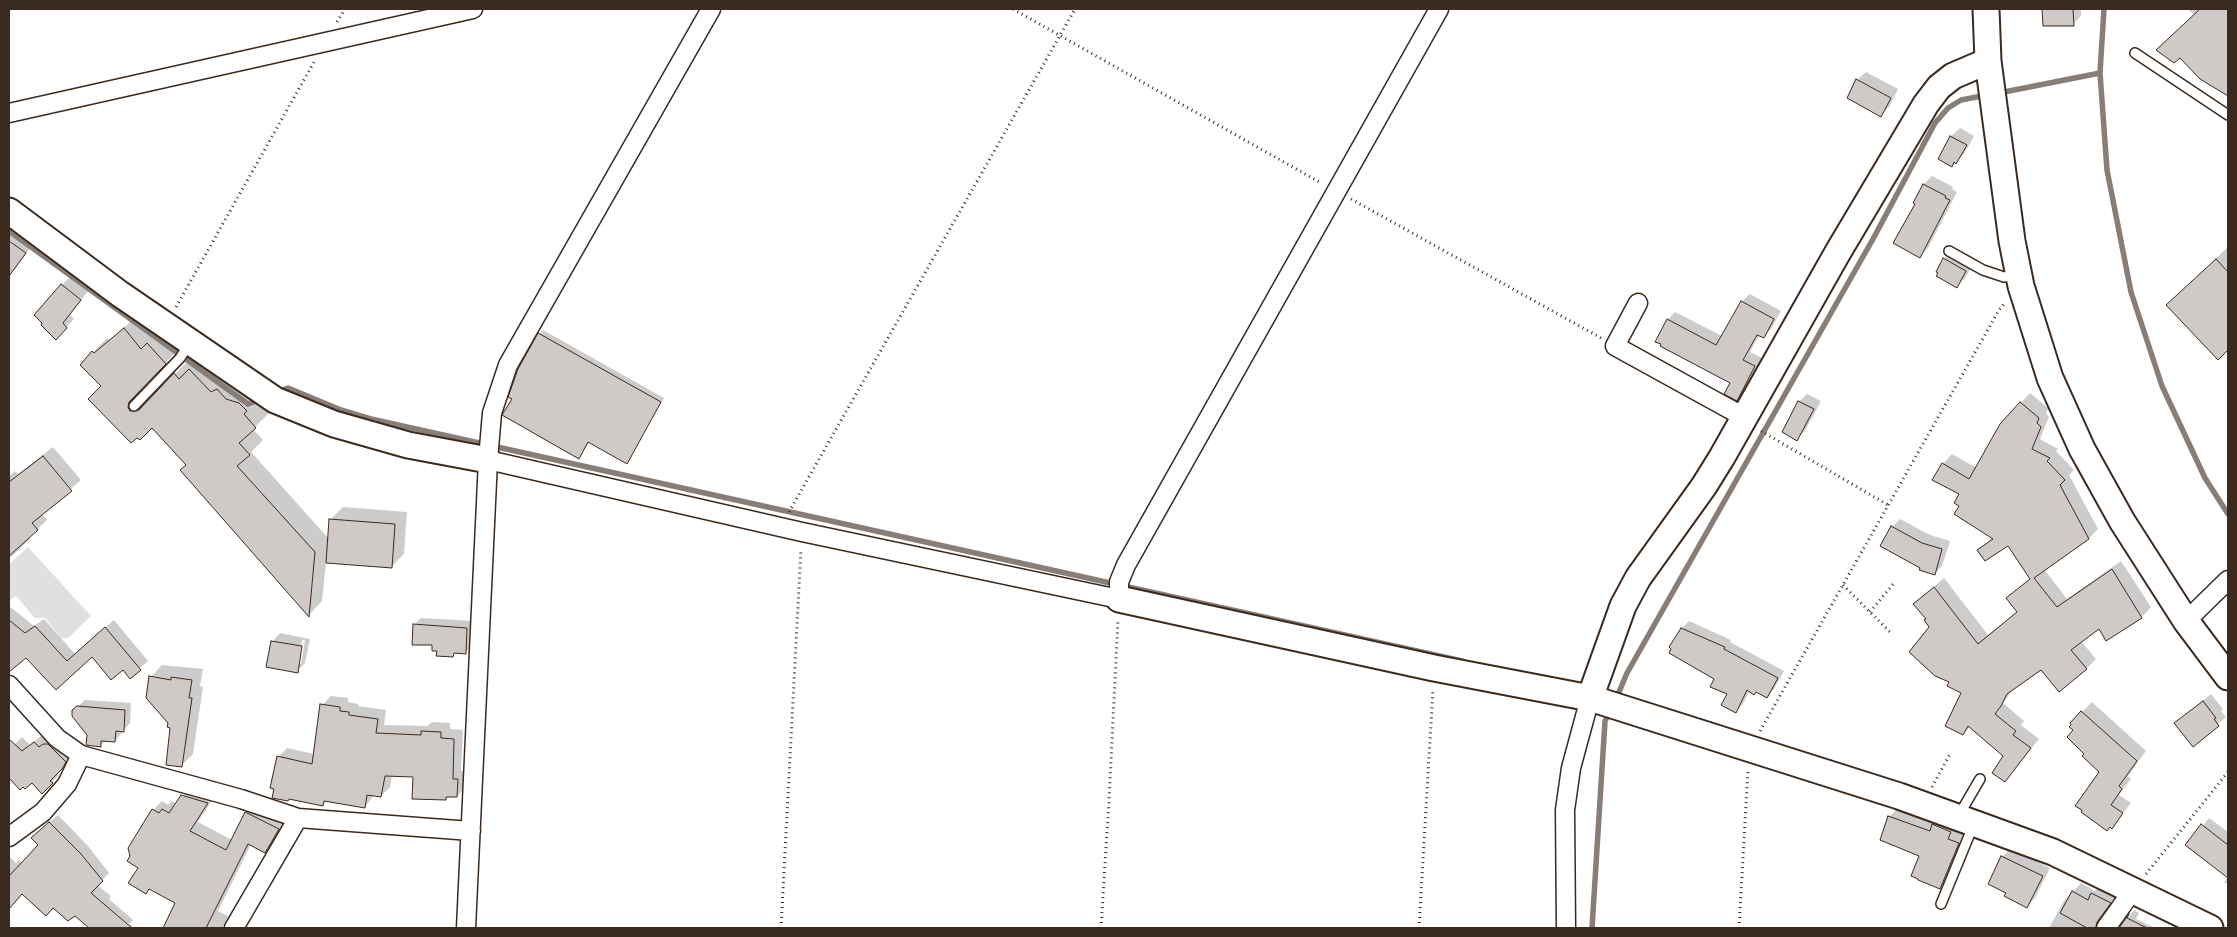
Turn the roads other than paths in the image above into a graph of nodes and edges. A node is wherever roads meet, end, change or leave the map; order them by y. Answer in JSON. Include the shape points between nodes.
{"nodes":[{"id":1,"x":473,"y":9,"type":"edge"},
{"id":2,"x":711,"y":9,"type":"edge"},
{"id":3,"x":1439,"y":9,"type":"edge"},
{"id":4,"x":1986,"y":9,"type":"edge"},
{"id":5,"x":2135,"y":53,"type":"dead end"},
{"id":6,"x":1988,"y":61,"type":"junction"},
{"id":7,"x":9,"y":113,"type":"edge"},
{"id":8,"x":2228,"y":115,"type":"edge"},
{"id":9,"x":9,"y":211,"type":"edge"},
{"id":10,"x":1949,"y":251,"type":"dead end"},
{"id":11,"x":2020,"y":280,"type":"junction"},
{"id":12,"x":1638,"y":303,"type":"dead end"},
{"id":13,"x":191,"y":342,"type":"junction"},
{"id":14,"x":134,"y":406,"type":"dead end"},
{"id":15,"x":1743,"y":419,"type":"junction"},
{"id":16,"x":488,"y":460,"type":"junction"},
{"id":17,"x":2228,"y":580,"type":"edge"},
{"id":18,"x":1119,"y":599,"type":"junction"},
{"id":19,"x":2186,"y":621,"type":"junction"},
{"id":20,"x":2228,"y":677,"type":"edge"},
{"id":21,"x":9,"y":685,"type":"edge"},
{"id":22,"x":1590,"y":698,"type":"junction"},
{"id":23,"x":81,"y":754,"type":"junction"},
{"id":24,"x":1980,"y":779,"type":"dead end"},
{"id":25,"x":298,"y":818,"type":"junction"},
{"id":26,"x":1966,"y":820,"type":"junction"},
{"id":27,"x":470,"y":831,"type":"junction"},
{"id":28,"x":9,"y":837,"type":"edge"},
{"id":29,"x":2133,"y":890,"type":"junction"},
{"id":30,"x":1941,"y":904,"type":"dead end"},
{"id":31,"x":234,"y":928,"type":"edge"},
{"id":32,"x":466,"y":928,"type":"edge"},
{"id":33,"x":1566,"y":928,"type":"edge"},
{"id":34,"x":2106,"y":928,"type":"edge"},
{"id":35,"x":2210,"y":928,"type":"edge"}],
"edges":[{"from":1,"to":7,"type":"street"},
{"from":2,"to":16,"type":"street","via":[[508,365],[492,413]]},
{"from":3,"to":18,"type":"street","via":[[1126,565],[1119,582]]},
{"from":4,"to":6,"type":"street"},
{"from":5,"to":8,"type":"lane"},
{"from":6,"to":11,"type":"street"},
{"from":6,"to":15,"type":"street","via":[[1953,76],[1926,104]]},
{"from":9,"to":13,"type":"street"},
{"from":10,"to":11,"type":"lane","via":[[1982,270]]},
{"from":11,"to":19,"type":"street","via":[[2050,378],[2082,448],[2122,520]]},
{"from":12,"to":15,"type":"street","via":[[1615,346]]},
{"from":13,"to":14,"type":"lane"},
{"from":13,"to":16,"type":"street","via":[[276,400],[334,424],[408,445]]},
{"from":15,"to":22,"type":"street","via":[[1704,486],[1638,578],[1623,606]]},
{"from":16,"to":18,"type":"street","via":[[802,532]]},
{"from":16,"to":27,"type":"street"},
{"from":17,"to":19,"type":"street"},
{"from":18,"to":22,"type":"street","via":[[1434,668]]},
{"from":19,"to":20,"type":"street"},
{"from":21,"to":23,"type":"street","via":[[57,738]]},
{"from":22,"to":26,"type":"street"},
{"from":22,"to":33,"type":"street","via":[[1571,768],[1565,810]]},
{"from":23,"to":25,"type":"street"},
{"from":23,"to":28,"type":"street","via":[[67,784],[43,812]]},
{"from":24,"to":26,"type":"lane"},
{"from":25,"to":27,"type":"street"},
{"from":25,"to":31,"type":"street"},
{"from":26,"to":29,"type":"street","via":[[2052,852]]},
{"from":26,"to":30,"type":"lane"},
{"from":27,"to":32,"type":"street"},
{"from":29,"to":34,"type":"street"},
{"from":29,"to":35,"type":"street"}]}
